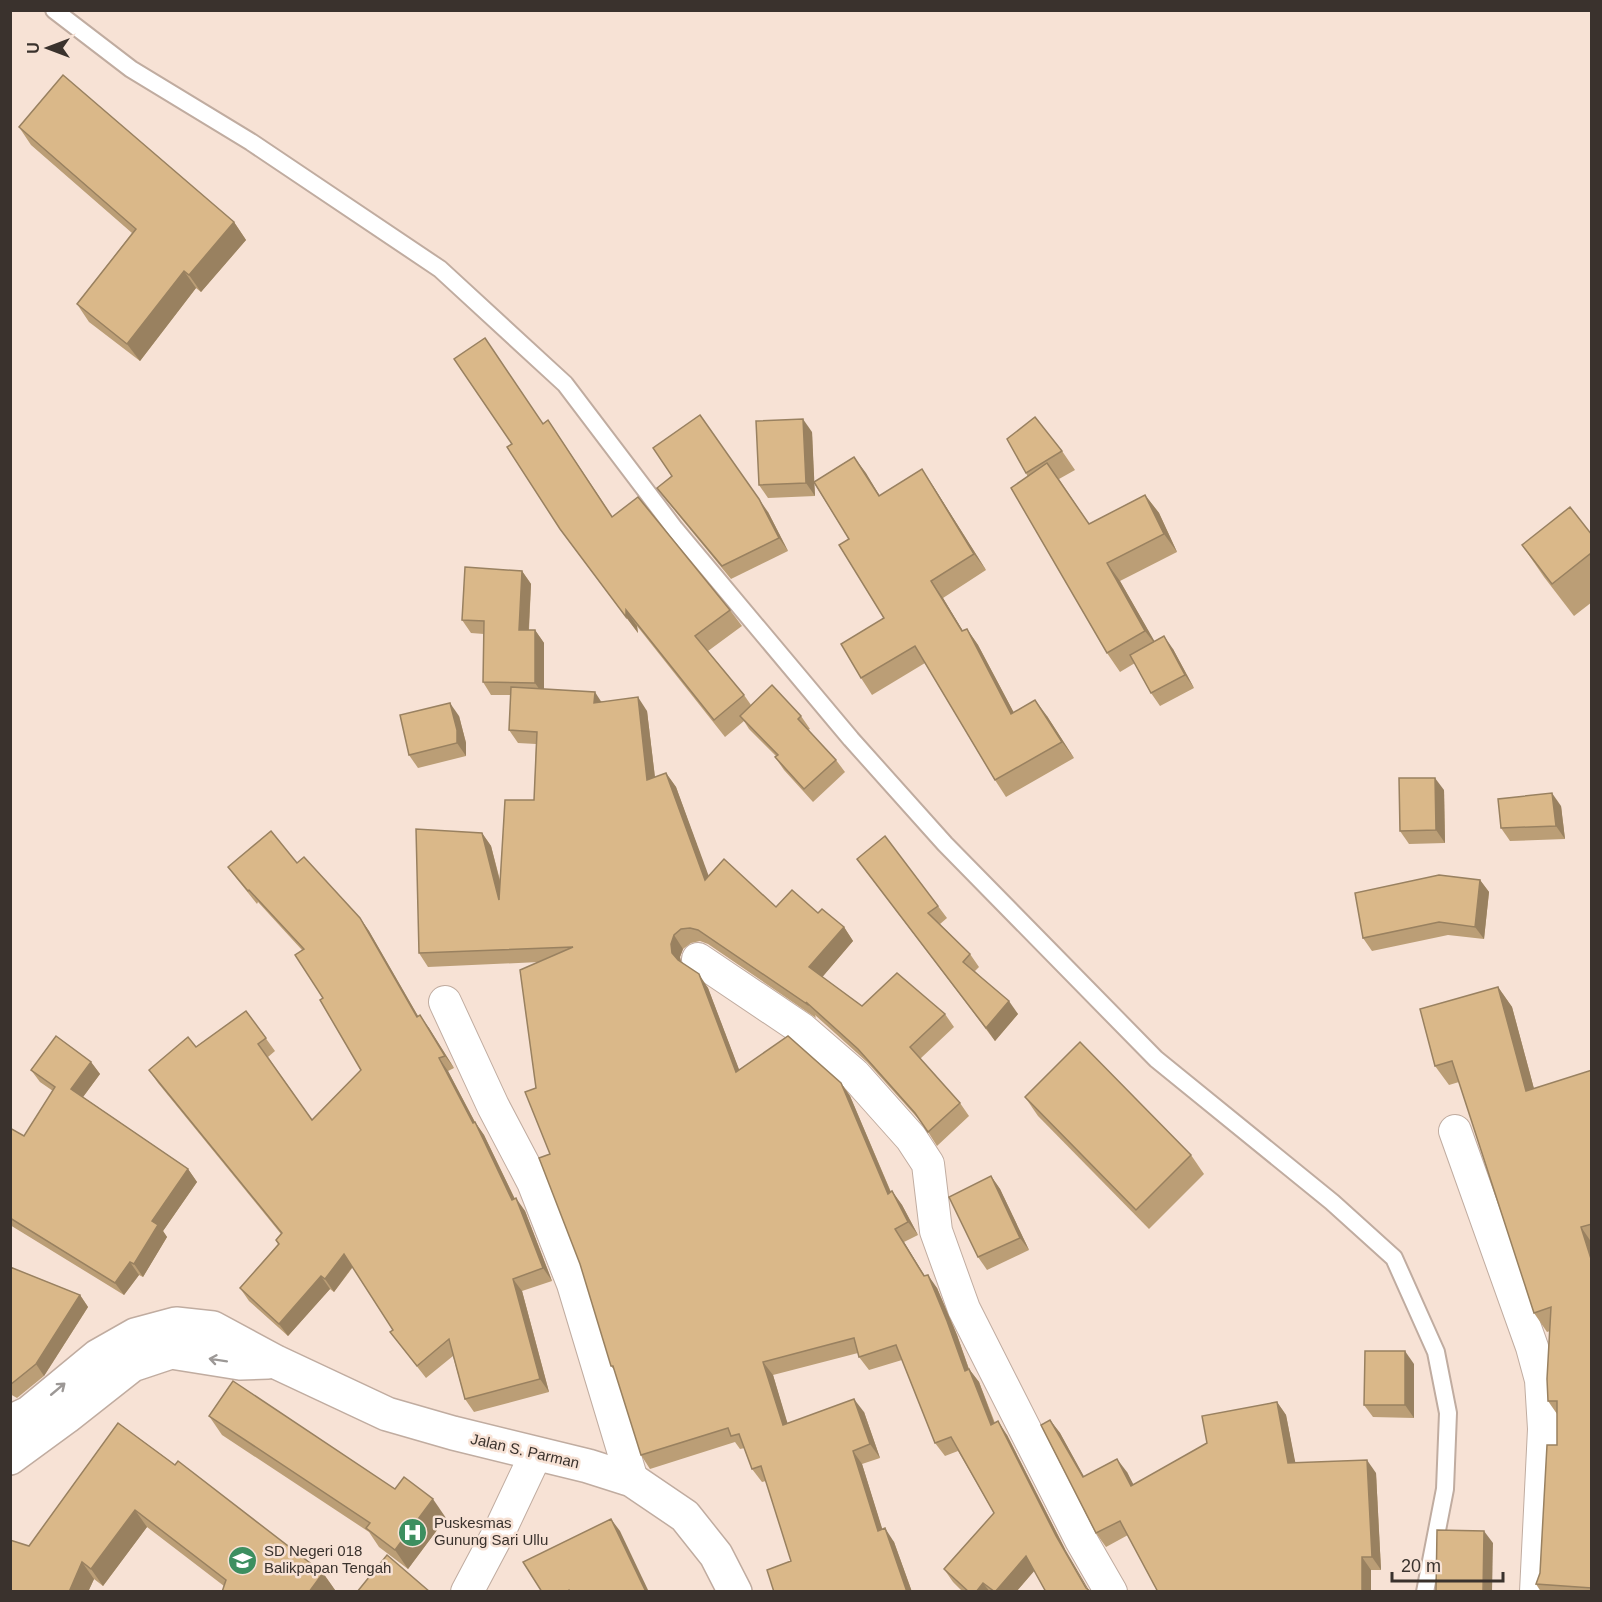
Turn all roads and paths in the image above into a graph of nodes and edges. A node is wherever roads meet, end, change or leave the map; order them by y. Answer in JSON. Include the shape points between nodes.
{"nodes":[{"id":1,"x":54,"y":10,"type":"edge"},
{"id":2,"x":698,"y":958,"type":"dead end"},
{"id":3,"x":445,"y":1002,"type":"dead end"},
{"id":4,"x":1455,"y":1131,"type":"dead end"},
{"id":5,"x":276,"y":1362,"type":"junction"},
{"id":6,"x":10,"y":1422,"type":"edge"},
{"id":7,"x":536,"y":1454,"type":"junction"},
{"id":8,"x":10,"y":1458,"type":"edge"},
{"id":9,"x":632,"y":1480,"type":"junction"},
{"id":10,"x":467,"y":1592,"type":"edge"},
{"id":11,"x":735,"y":1592,"type":"edge"},
{"id":12,"x":1112,"y":1592,"type":"edge"},
{"id":13,"x":1425,"y":1592,"type":"edge"},
{"id":14,"x":1536,"y":1592,"type":"edge"}],
"edges":[{"from":1,"to":13,"type":"lane","via":[[131,69],[251,142],[440,269],[565,384],[675,529],[851,739],[945,844],[1156,1059],[1332,1202],[1394,1258],[1436,1352],[1448,1413],[1445,1489]]},
{"from":2,"to":12,"type":"street","via":[[802,1029],[854,1074],[911,1138],[928,1164],[936,1231],[964,1308],[1081,1540]]},
{"from":3,"to":9,"type":"street","via":[[533,1182],[573,1284]]},
{"from":4,"to":14,"type":"street","via":[[1541,1380],[1544,1429]]},
{"from":6,"to":5,"type":"main road","name":"Jalan S. Parman","one_way":true,"via":[[29,1413],[98,1356],[135,1335],[176,1324],[213,1328]]},
{"from":5,"to":7,"type":"main road","name":"Jalan S. Parman","via":[[387,1414]]},
{"from":5,"to":8,"type":"main road","name":"Jalan S. Parman","one_way":true,"via":[[240,1363],[171,1352],[132,1365]]},
{"from":7,"to":9,"type":"main road","name":"Jalan S. Parman"},
{"from":7,"to":10,"type":"street"},
{"from":9,"to":11,"type":"main road","name":"Jalan S. Parman","via":[[685,1516],[716,1555]]}]}
